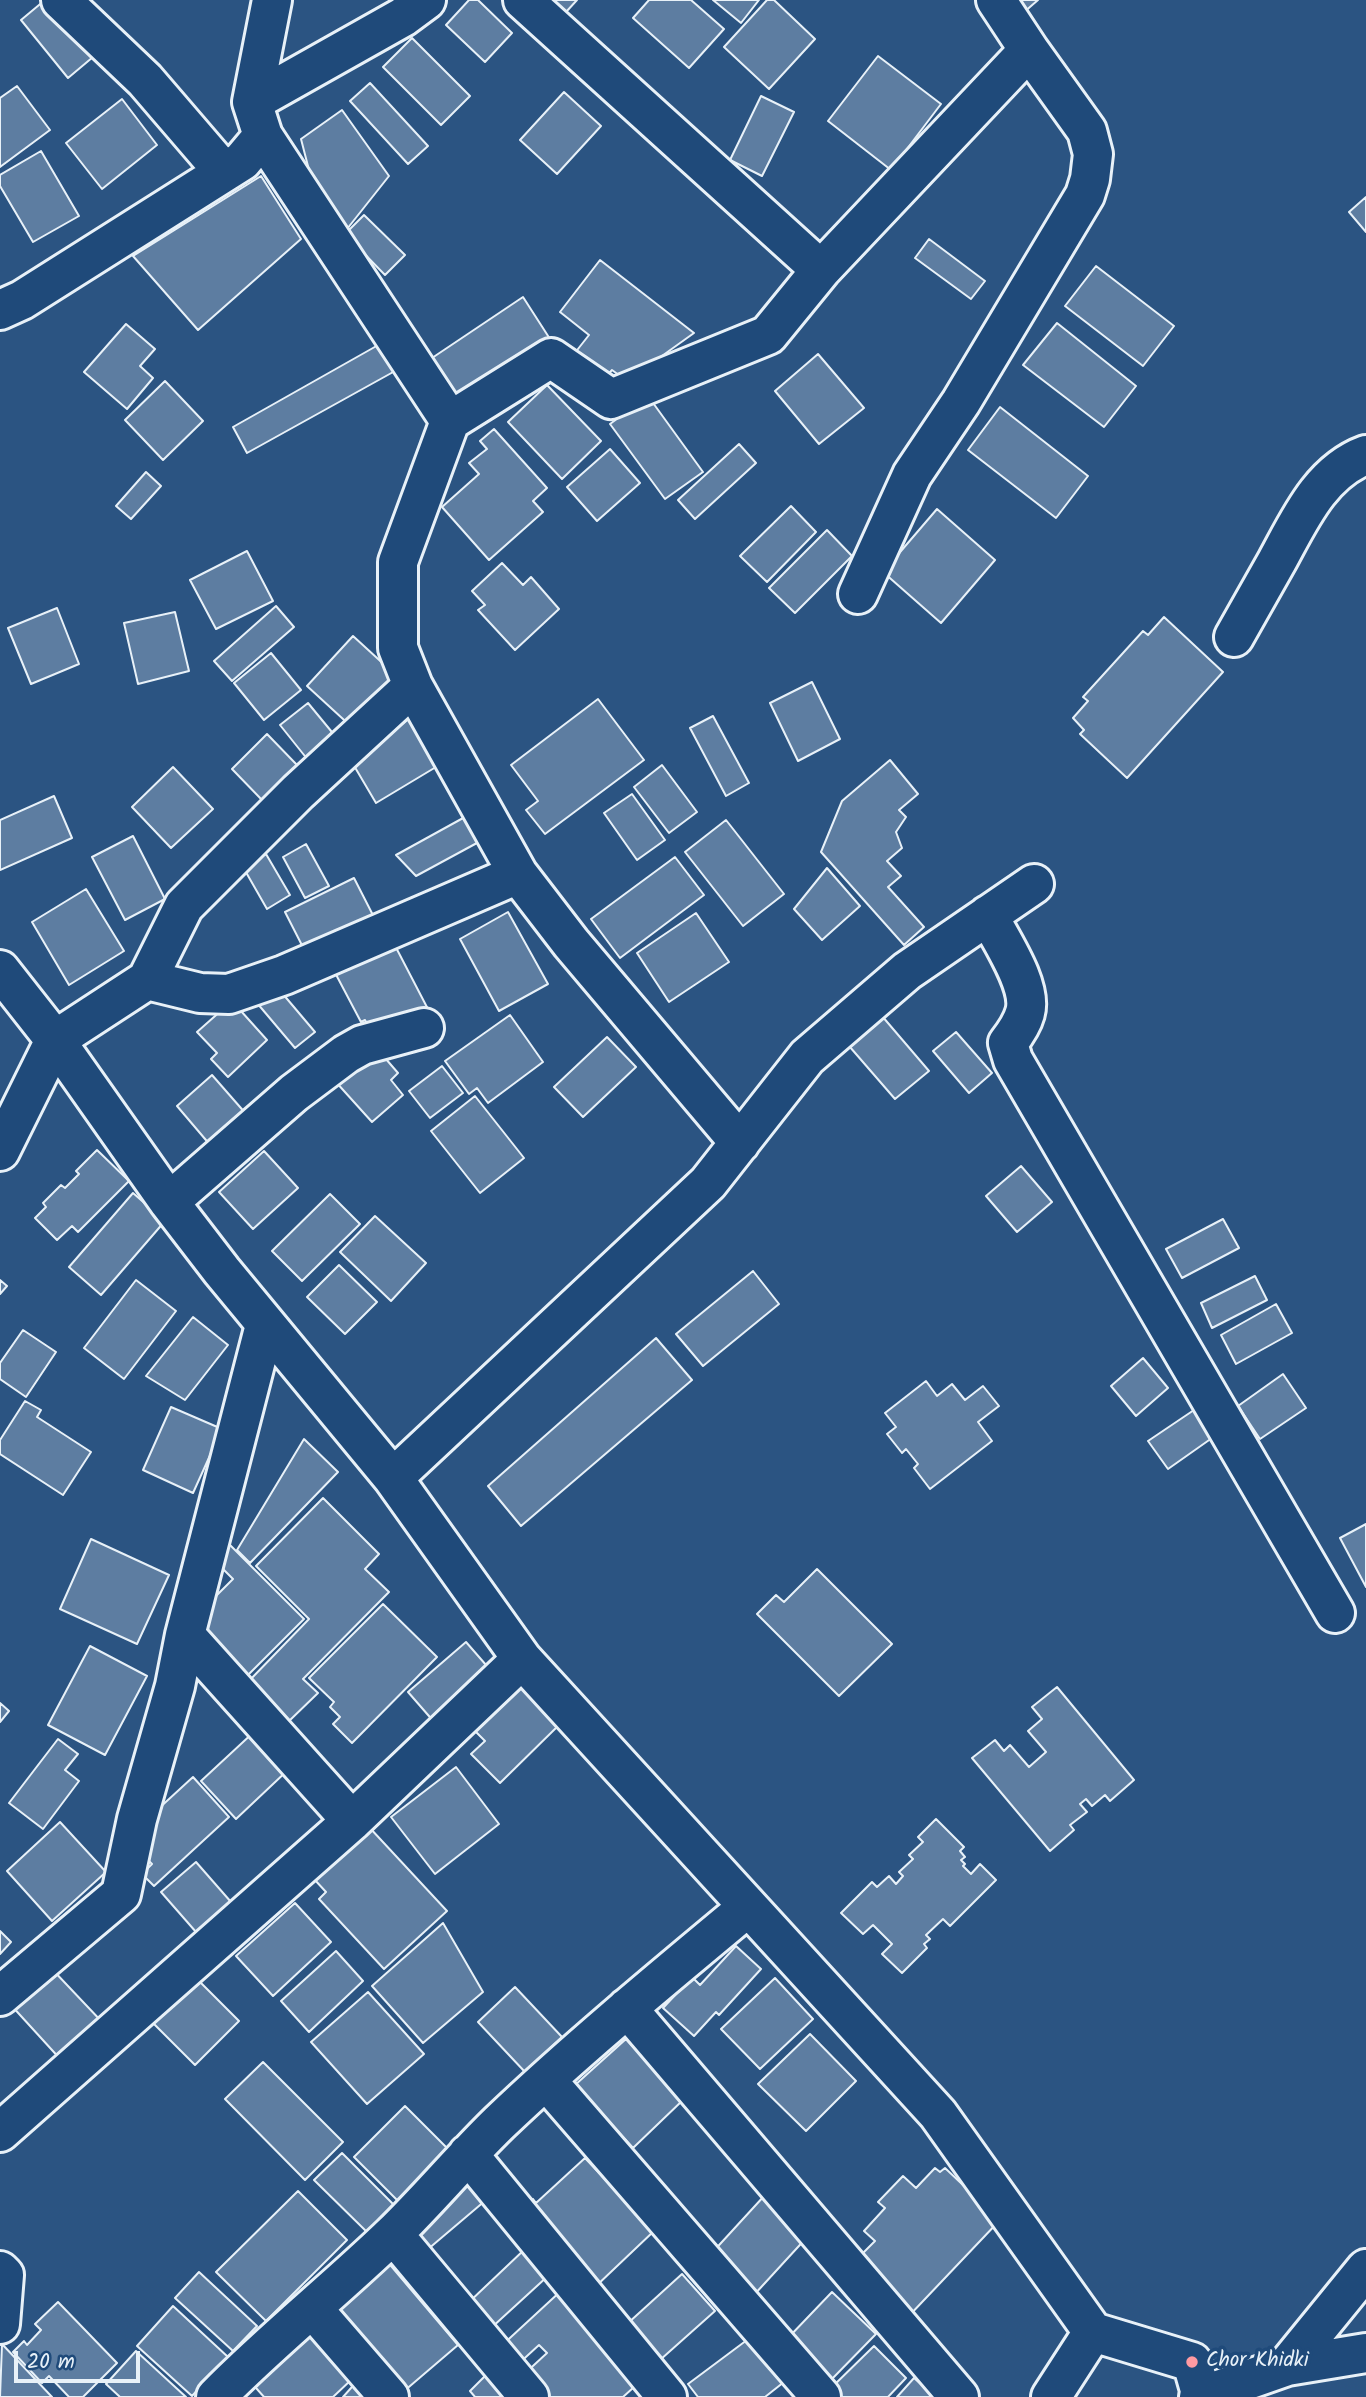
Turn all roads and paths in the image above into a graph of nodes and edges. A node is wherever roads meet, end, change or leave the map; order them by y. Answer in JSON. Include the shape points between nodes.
{"nodes":[{"id":1,"x":61,"y":0,"type":"edge"},
{"id":2,"x":272,"y":0,"type":"edge"},
{"id":3,"x":426,"y":0,"type":"edge"},
{"id":4,"x":523,"y":0,"type":"edge"},
{"id":5,"x":996,"y":0,"type":"edge"},
{"id":6,"x":1029,"y":50,"type":"junction"},
{"id":7,"x":257,"y":119,"type":"junction"},
{"id":8,"x":224,"y":172,"type":"junction"},
{"id":9,"x":821,"y":270,"type":"junction"},
{"id":10,"x":0,"y":310,"type":"edge"},
{"id":11,"x":450,"y":421,"type":"junction"},
{"id":12,"x":1366,"y":455,"type":"edge"},
{"id":13,"x":858,"y":594,"type":"dead end"},
{"id":14,"x":1234,"y":637,"type":"dead end"},
{"id":15,"x":413,"y":686,"type":"junction"},
{"id":16,"x":518,"y":874,"type":"junction"},
{"id":17,"x":1034,"y":884,"type":"dead end"},
{"id":18,"x":988,"y":915,"type":"junction"},
{"id":19,"x":0,"y":970,"type":"edge"},
{"id":20,"x":147,"y":980,"type":"junction"},
{"id":21,"x":424,"y":1028,"type":"dead end"},
{"id":22,"x":55,"y":1040,"type":"junction"},
{"id":23,"x":740,"y":1143,"type":"junction"},
{"id":24,"x":0,"y":1151,"type":"edge"},
{"id":25,"x":169,"y":1202,"type":"junction"},
{"id":26,"x":265,"y":1325,"type":"junction"},
{"id":27,"x":393,"y":1478,"type":"junction"},
{"id":28,"x":1335,"y":1613,"type":"dead end"},
{"id":29,"x":185,"y":1635,"type":"junction"},
{"id":30,"x":522,"y":1659,"type":"junction"},
{"id":31,"x":352,"y":1822,"type":"junction"},
{"id":32,"x":748,"y":1907,"type":"junction"},
{"id":33,"x":0,"y":1996,"type":"edge"},
{"id":34,"x":627,"y":2008,"type":"junction"},
{"id":35,"x":546,"y":2080,"type":"junction"},
{"id":36,"x":0,"y":2132,"type":"edge"},
{"id":37,"x":468,"y":2154,"type":"junction"},
{"id":38,"x":393,"y":2234,"type":"junction"},
{"id":39,"x":1366,"y":2269,"type":"edge"},
{"id":40,"x":0,"y":2271,"type":"edge"},
{"id":41,"x":312,"y":2308,"type":"junction"},
{"id":42,"x":0,"y":2324,"type":"edge"},
{"id":43,"x":1093,"y":2332,"type":"junction"},
{"id":44,"x":1366,"y":2353,"type":"edge"},
{"id":45,"x":1287,"y":2366,"type":"junction"},
{"id":46,"x":216,"y":2397,"type":"edge"},
{"id":47,"x":389,"y":2397,"type":"edge"},
{"id":48,"x":529,"y":2397,"type":"edge"},
{"id":49,"x":667,"y":2397,"type":"edge"},
{"id":50,"x":821,"y":2397,"type":"edge"},
{"id":51,"x":959,"y":2397,"type":"edge"},
{"id":52,"x":1051,"y":2397,"type":"edge"},
{"id":53,"x":1200,"y":2397,"type":"edge"}],
"edges":[{"from":1,"to":8,"type":"street","via":[[145,79]]},
{"from":2,"to":7,"type":"street"},
{"from":3,"to":7,"type":"street"},
{"from":4,"to":9,"type":"street"},
{"from":5,"to":6,"type":"street"},
{"from":6,"to":9,"type":"street"},
{"from":6,"to":13,"type":"street","via":[[1087,131],[1093,154],[1085,195],[912,475]]},
{"from":7,"to":8,"type":"street","via":[[242,161]]},
{"from":7,"to":11,"type":"street"},
{"from":8,"to":10,"type":"street"},
{"from":9,"to":11,"type":"street","via":[[768,335],[611,399],[551,358]]},
{"from":11,"to":15,"type":"street","via":[[397,562],[398,649]]},
{"from":12,"to":14,"type":"street","via":[[1343,466],[1307,506]]},
{"from":15,"to":16,"type":"street"},
{"from":15,"to":20,"type":"street","via":[[184,906]]},
{"from":16,"to":20,"type":"street","via":[[284,975],[229,994],[200,993]]},
{"from":16,"to":23,"type":"street"},
{"from":17,"to":18,"type":"street"},
{"from":18,"to":23,"type":"street","via":[[907,971],[807,1057]]},
{"from":18,"to":28,"type":"street","via":[[1027,996],[1026,1012],[1008,1043],[1013,1060]]},
{"from":19,"to":22,"type":"street"},
{"from":20,"to":22,"type":"street"},
{"from":21,"to":25,"type":"street","via":[[362,1045],[346,1055],[294,1093]]},
{"from":22,"to":24,"type":"street"},
{"from":22,"to":25,"type":"street"},
{"from":23,"to":27,"type":"street","via":[[708,1183]]},
{"from":25,"to":26,"type":"street"},
{"from":26,"to":27,"type":"street"},
{"from":26,"to":29,"type":"street"},
{"from":27,"to":30,"type":"street"},
{"from":29,"to":31,"type":"street"},
{"from":29,"to":33,"type":"street","via":[[121,1894]]},
{"from":30,"to":31,"type":"street"},
{"from":30,"to":32,"type":"street"},
{"from":31,"to":36,"type":"street"},
{"from":32,"to":34,"type":"street"},
{"from":32,"to":43,"type":"street","via":[[937,2114]]},
{"from":34,"to":35,"type":"street"},
{"from":34,"to":51,"type":"street"},
{"from":35,"to":37,"type":"street"},
{"from":35,"to":50,"type":"street"},
{"from":37,"to":38,"type":"street"},
{"from":37,"to":49,"type":"street"},
{"from":38,"to":41,"type":"street"},
{"from":38,"to":48,"type":"street"},
{"from":39,"to":45,"type":"street"},
{"from":40,"to":42,"type":"street","via":[[4,2275]]},
{"from":41,"to":46,"type":"street"},
{"from":41,"to":47,"type":"street"},
{"from":43,"to":52,"type":"street"},
{"from":43,"to":53,"type":"street","via":[[1192,2362]]},
{"from":44,"to":45,"type":"street"},
{"from":45,"to":53,"type":"street"}]}
